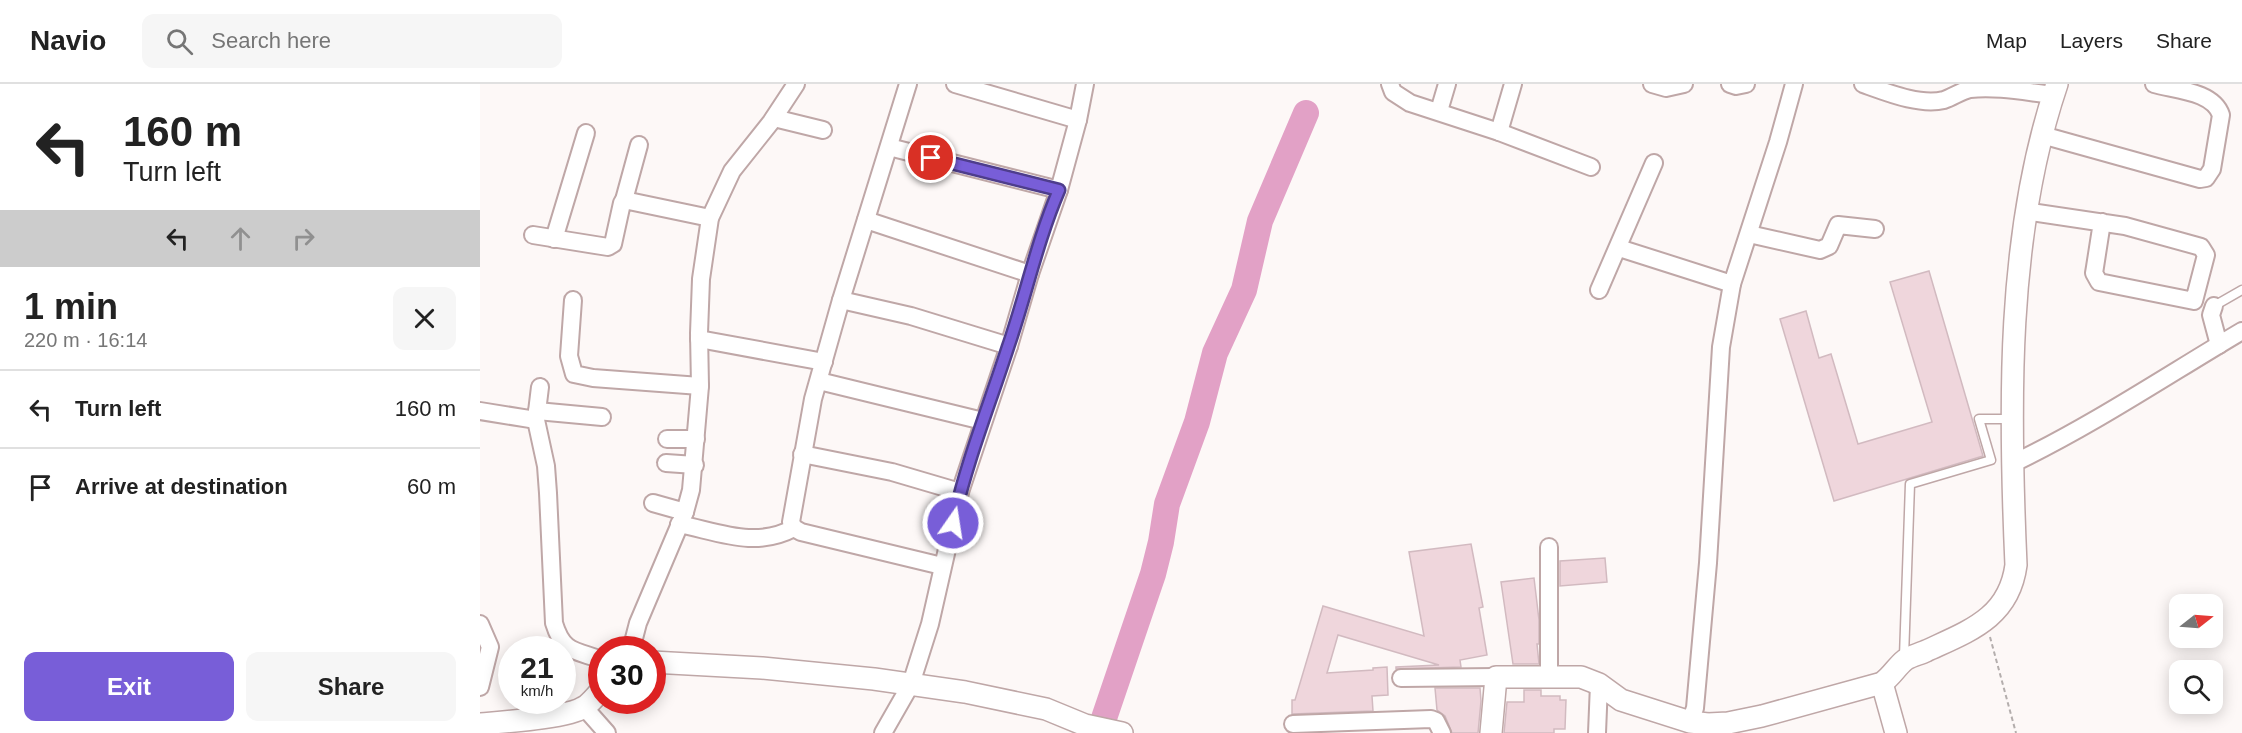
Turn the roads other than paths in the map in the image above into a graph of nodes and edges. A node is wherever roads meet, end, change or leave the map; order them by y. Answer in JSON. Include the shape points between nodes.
{"nodes":[{"id":1,"x":796,"y":84,"type":"edge"},
{"id":2,"x":908,"y":84,"type":"edge"},
{"id":3,"x":955,"y":84,"type":"edge"},
{"id":4,"x":1085,"y":84,"type":"edge"},
{"id":5,"x":1390,"y":84,"type":"edge"},
{"id":6,"x":1447,"y":84,"type":"edge"},
{"id":7,"x":1513,"y":84,"type":"edge"},
{"id":8,"x":1652,"y":84,"type":"edge"},
{"id":9,"x":1684,"y":84,"type":"edge"},
{"id":10,"x":1730,"y":84,"type":"edge"},
{"id":11,"x":1746,"y":84,"type":"edge"},
{"id":12,"x":1794,"y":84,"type":"edge"},
{"id":13,"x":1863,"y":84,"type":"edge"},
{"id":14,"x":2154,"y":84,"type":"edge"},
{"id":15,"x":1968,"y":87,"type":"edge"},
{"id":16,"x":2055,"y":89,"type":"edge"},
{"id":17,"x":1906,"y":91,"type":"edge"},
{"id":18,"x":1439,"y":111,"type":"junction"},
{"id":19,"x":774,"y":118,"type":"junction"},
{"id":20,"x":1078,"y":120,"type":"junction"},
{"id":21,"x":823,"y":130,"type":"dead end"},
{"id":22,"x":1499,"y":132,"type":"junction"},
{"id":23,"x":586,"y":133,"type":"dead end"},
{"id":24,"x":2042,"y":135,"type":"junction"},
{"id":25,"x":639,"y":145,"type":"dead end"},
{"id":26,"x":889,"y":147,"type":"junction"},
{"id":27,"x":1654,"y":163,"type":"dead end"},
{"id":28,"x":1591,"y":167,"type":"dead end"},
{"id":29,"x":1059,"y":190,"type":"junction"},
{"id":30,"x":624,"y":200,"type":"junction"},
{"id":31,"x":2025,"y":211,"type":"junction"},
{"id":32,"x":707,"y":217,"type":"junction"},
{"id":33,"x":866,"y":220,"type":"junction"},
{"id":34,"x":2102,"y":222,"type":"junction"},
{"id":35,"x":1875,"y":229,"type":"dead end"},
{"id":36,"x":1749,"y":234,"type":"junction"},
{"id":37,"x":533,"y":235,"type":"dead end"},
{"id":38,"x":554,"y":239,"type":"junction"},
{"id":39,"x":1619,"y":248,"type":"junction"},
{"id":40,"x":1030,"y":274,"type":"junction"},
{"id":41,"x":1732,"y":285,"type":"junction"},
{"id":42,"x":1599,"y":290,"type":"dead end"},
{"id":43,"x":2242,"y":290,"type":"edge"},
{"id":44,"x":573,"y":300,"type":"dead end"},
{"id":45,"x":841,"y":300,"type":"junction"},
{"id":46,"x":2214,"y":306,"type":"joint"},
{"id":47,"x":2242,"y":332,"type":"edge"},
{"id":48,"x":699,"y":339,"type":"junction"},
{"id":49,"x":2218,"y":345,"type":"junction"},
{"id":50,"x":1009,"y":346,"type":"junction"},
{"id":51,"x":824,"y":362,"type":"junction"},
{"id":52,"x":819,"y":381,"type":"junction"},
{"id":53,"x":700,"y":386,"type":"junction"},
{"id":54,"x":540,"y":387,"type":"dead end"},
{"id":55,"x":480,"y":411,"type":"edge"},
{"id":56,"x":536,"y":415,"type":"junction"},
{"id":57,"x":602,"y":417,"type":"dead end"},
{"id":58,"x":2014,"y":419,"type":"junction"},
{"id":59,"x":983,"y":421,"type":"junction"},
{"id":60,"x":667,"y":439,"type":"dead end"},
{"id":61,"x":696,"y":439,"type":"junction"},
{"id":62,"x":802,"y":454,"type":"junction"},
{"id":63,"x":666,"y":463,"type":"dead end"},
{"id":64,"x":2014,"y":463,"type":"junction"},
{"id":65,"x":695,"y":465,"type":"junction"},
{"id":66,"x":960,"y":492,"type":"junction"},
{"id":67,"x":653,"y":503,"type":"dead end"},
{"id":68,"x":682,"y":518,"type":"junction"},
{"id":69,"x":794,"y":528,"type":"junction"},
{"id":70,"x":1549,"y":547,"type":"dead end"},
{"id":71,"x":942,"y":566,"type":"junction"},
{"id":72,"x":480,"y":624,"type":"edge"},
{"id":73,"x":635,"y":636,"type":"edge"},
{"id":74,"x":588,"y":655,"type":"edge"},
{"id":75,"x":1904,"y":660,"type":"junction"},
{"id":76,"x":666,"y":663,"type":"edge"},
{"id":77,"x":1549,"y":676,"type":"junction"},
{"id":78,"x":1496,"y":677,"type":"junction"},
{"id":79,"x":1401,"y":678,"type":"dead end"},
{"id":80,"x":1882,"y":683,"type":"junction"},
{"id":81,"x":911,"y":684,"type":"junction"},
{"id":82,"x":1599,"y":684,"type":"junction"},
{"id":83,"x":480,"y":687,"type":"edge"},
{"id":84,"x":588,"y":703,"type":"edge"},
{"id":85,"x":584,"y":707,"type":"junction"},
{"id":86,"x":1690,"y":722,"type":"junction"},
{"id":87,"x":480,"y":724,"type":"edge"},
{"id":88,"x":1293,"y":724,"type":"dead end"},
{"id":89,"x":607,"y":733,"type":"edge"},
{"id":90,"x":884,"y":733,"type":"edge"},
{"id":91,"x":1122,"y":733,"type":"edge"},
{"id":92,"x":1442,"y":733,"type":"edge"},
{"id":93,"x":1491,"y":733,"type":"edge"},
{"id":94,"x":1597,"y":733,"type":"edge"},
{"id":95,"x":1896,"y":733,"type":"edge"}],
"edges":[{"from":1,"to":19,"type":"street"},
{"from":2,"to":26,"type":"street"},
{"from":3,"to":20,"type":"street"},
{"from":4,"to":20,"type":"street"},
{"from":5,"to":18,"type":"street","via":[[1394,92],[1410,103]]},
{"from":6,"to":18,"type":"street"},
{"from":7,"to":22,"type":"street"},
{"from":8,"to":9,"type":"street","via":[[1666,88]]},
{"from":10,"to":11,"type":"street"},
{"from":12,"to":36,"type":"street"},
{"from":13,"to":17,"type":"street"},
{"from":14,"to":24,"type":"street","via":[[2205,97],[2218,108],[2221,115],[2212,169],[2206,178]]},
{"from":15,"to":16,"type":"street"},
{"from":15,"to":17,"type":"street","via":[[1937,101]]},
{"from":16,"to":24,"type":"street"},
{"from":18,"to":22,"type":"street"},
{"from":19,"to":21,"type":"street"},
{"from":19,"to":32,"type":"street","via":[[732,171]]},
{"from":20,"to":29,"type":"street"},
{"from":22,"to":28,"type":"street"},
{"from":23,"to":38,"type":"street"},
{"from":24,"to":31,"type":"street"},
{"from":25,"to":30,"type":"street"},
{"from":26,"to":29,"type":"street"},
{"from":26,"to":33,"type":"street"},
{"from":27,"to":39,"type":"street"},
{"from":29,"to":40,"type":"street"},
{"from":30,"to":32,"type":"street"},
{"from":30,"to":38,"type":"street","via":[[611,246]]},
{"from":31,"to":34,"type":"street"},
{"from":31,"to":58,"type":"street","via":[[2015,328]]},
{"from":32,"to":48,"type":"street"},
{"from":33,"to":40,"type":"street"},
{"from":33,"to":45,"type":"street"},
{"from":34,"to":34,"type":"street","via":[[2204,249],[2206,255],[2194,301],[2099,282],[2094,273]]},
{"from":35,"to":36,"type":"street","via":[[1838,225],[1829,246],[1820,250]]},
{"from":36,"to":41,"type":"street"},
{"from":37,"to":38,"type":"street"},
{"from":39,"to":41,"type":"street"},
{"from":39,"to":42,"type":"street"},
{"from":40,"to":50,"type":"street"},
{"from":41,"to":86,"type":"street","via":[[1720,347],[1707,574],[1695,708]]},
{"from":43,"to":46,"type":"lane"},
{"from":44,"to":53,"type":"street","via":[[569,356],[574,374]]},
{"from":45,"to":50,"type":"street","via":[[911,316]]},
{"from":45,"to":51,"type":"street"},
{"from":46,"to":49,"type":"street","via":[[2211,315]]},
{"from":47,"to":49,"type":"street"},
{"from":48,"to":51,"type":"street"},
{"from":48,"to":53,"type":"street"},
{"from":49,"to":64,"type":"street","via":[[2091,424]]},
{"from":50,"to":59,"type":"street"},
{"from":51,"to":52,"type":"street"},
{"from":52,"to":59,"type":"street"},
{"from":52,"to":62,"type":"street"},
{"from":53,"to":61,"type":"street"},
{"from":54,"to":56,"type":"street"},
{"from":55,"to":56,"type":"street"},
{"from":56,"to":57,"type":"street"},
{"from":56,"to":74,"type":"street","via":[[549,493],[554,623],[565,647]]},
{"from":58,"to":64,"type":"street"},
{"from":58,"to":75,"type":"lane","via":[[1978,419],[1991,460],[1910,484]]},
{"from":59,"to":66,"type":"street"},
{"from":60,"to":61,"type":"street"},
{"from":61,"to":65,"type":"street"},
{"from":62,"to":66,"type":"street","via":[[892,472]]},
{"from":62,"to":69,"type":"street","via":[[791,522]]},
{"from":63,"to":65,"type":"street"},
{"from":64,"to":75,"type":"street","via":[[2016,565],[2014,579],[1998,610],[1954,638]]},
{"from":65,"to":68,"type":"street"},
{"from":66,"to":71,"type":"street"},
{"from":67,"to":68,"type":"street"},
{"from":68,"to":69,"type":"street","via":[[748,539],[769,538]]},
{"from":68,"to":73,"type":"street"},
{"from":69,"to":71,"type":"street"},
{"from":70,"to":77,"type":"street"},
{"from":71,"to":81,"type":"street","via":[[930,624]]},
{"from":72,"to":83,"type":"street","via":[[490,647]]},
{"from":75,"to":80,"type":"street"},
{"from":76,"to":81,"type":"street","via":[[762,668]]},
{"from":77,"to":78,"type":"street"},
{"from":77,"to":82,"type":"street","via":[[1581,677]]},
{"from":78,"to":79,"type":"street"},
{"from":78,"to":93,"type":"street"},
{"from":80,"to":86,"type":"street","via":[[1728,723]]},
{"from":80,"to":95,"type":"street"},
{"from":81,"to":90,"type":"street"},
{"from":81,"to":91,"type":"street","via":[[1046,709],[1085,725]]},
{"from":82,"to":86,"type":"street","via":[[1621,700]]},
{"from":82,"to":94,"type":"street"},
{"from":84,"to":85,"type":"street"},
{"from":85,"to":87,"type":"street","via":[[558,716]]},
{"from":85,"to":89,"type":"street"},
{"from":88,"to":92,"type":"street","via":[[1431,719]]}]}
